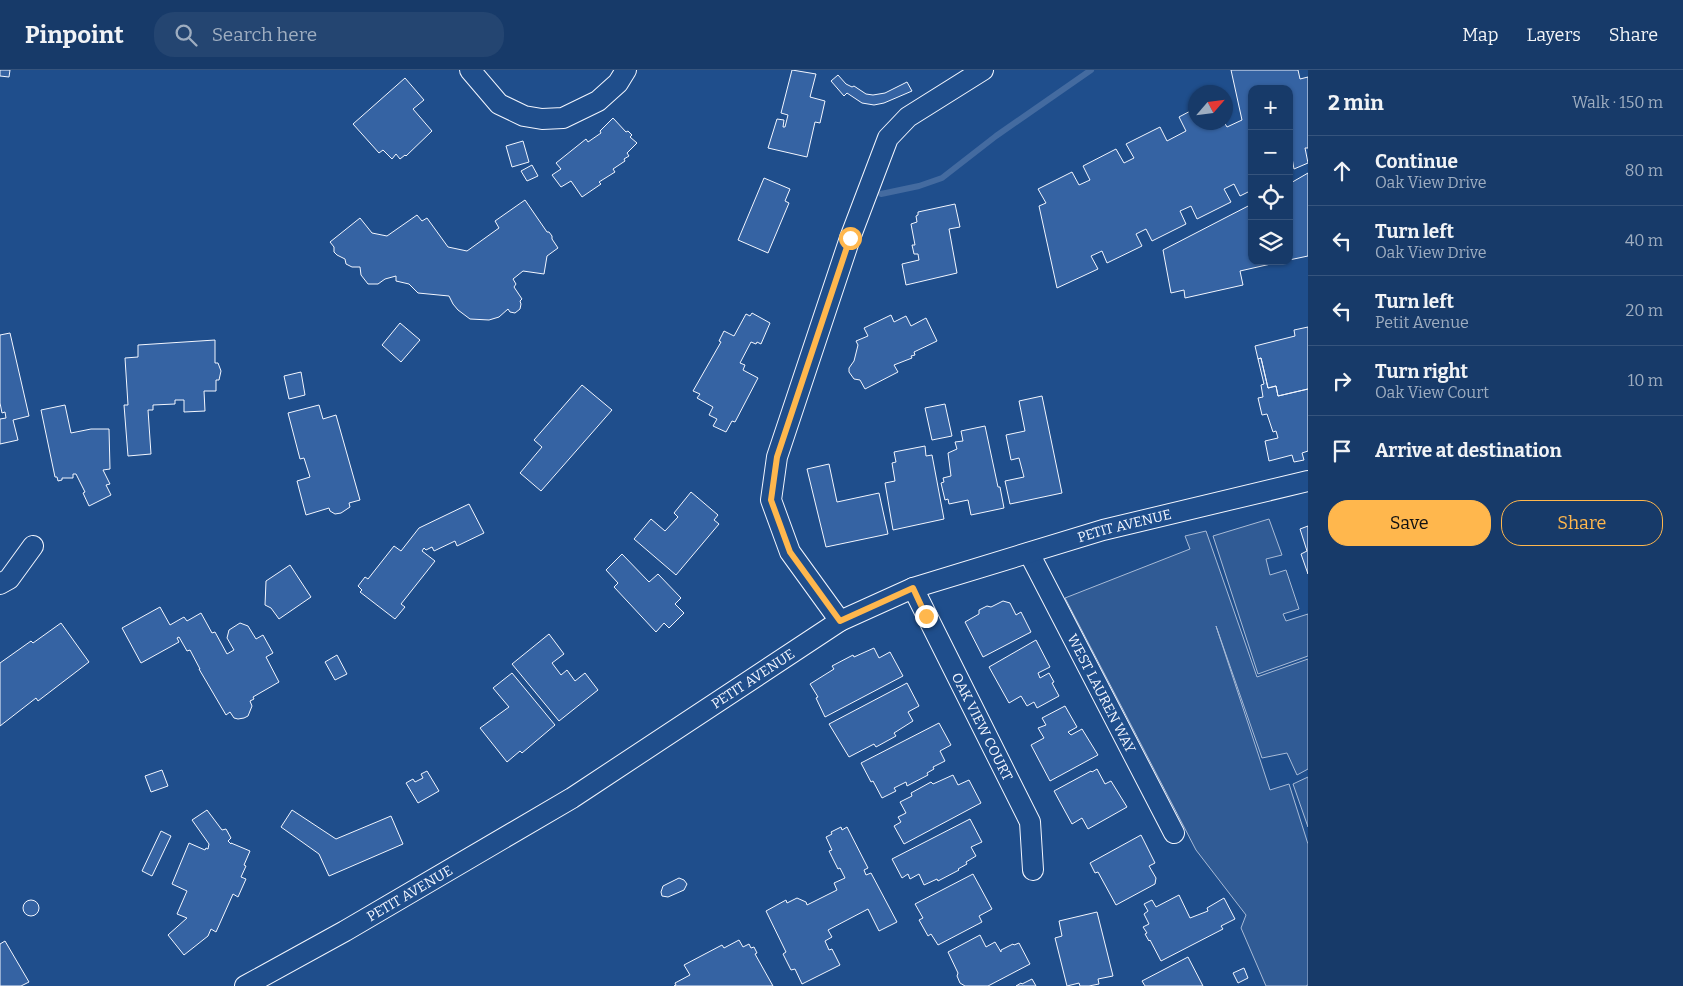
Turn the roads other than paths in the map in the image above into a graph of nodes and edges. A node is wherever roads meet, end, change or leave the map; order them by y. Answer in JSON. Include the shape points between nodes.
{"nodes":[{"id":1,"x":470,"y":70,"type":"edge"},
{"id":2,"x":626,"y":70,"type":"edge"},
{"id":3,"x":983,"y":70,"type":"edge"},
{"id":4,"x":1308,"y":481,"type":"edge"},
{"id":5,"x":33,"y":546,"type":"dead end"},
{"id":6,"x":1028,"y":553,"type":"junction"},
{"id":7,"x":0,"y":584,"type":"edge"},
{"id":8,"x":913,"y":588,"type":"junction"},
{"id":9,"x":840,"y":621,"type":"junction"},
{"id":10,"x":1174,"y":833,"type":"dead end"},
{"id":11,"x":1033,"y":870,"type":"dead end"},
{"id":12,"x":245,"y":986,"type":"edge"}],
"edges":[{"from":1,"to":2,"type":"street","via":[[499,104],[524,116],[542,119],[563,118],[598,101],[618,84]]},
{"from":3,"to":9,"type":"street","via":[[908,117],[888,138],[850,238],[777,457],[771,500],[790,552]]},
{"from":4,"to":6,"type":"street","name":"PETIT AVENUE","via":[[1103,530]]},
{"from":5,"to":7,"type":"street","via":[[9,579]]},
{"from":6,"to":8,"type":"street","name":"PETIT AVENUE"},
{"from":6,"to":10,"type":"street","name":"WEST LAUREN WAY"},
{"from":8,"to":9,"type":"street","name":"PETIT AVENUE"},
{"from":8,"to":11,"type":"street","name":"OAK VIEW COURT","via":[[1030,822]]},
{"from":9,"to":12,"type":"street","name":"PETIT AVENUE","via":[[572,798]]}]}
